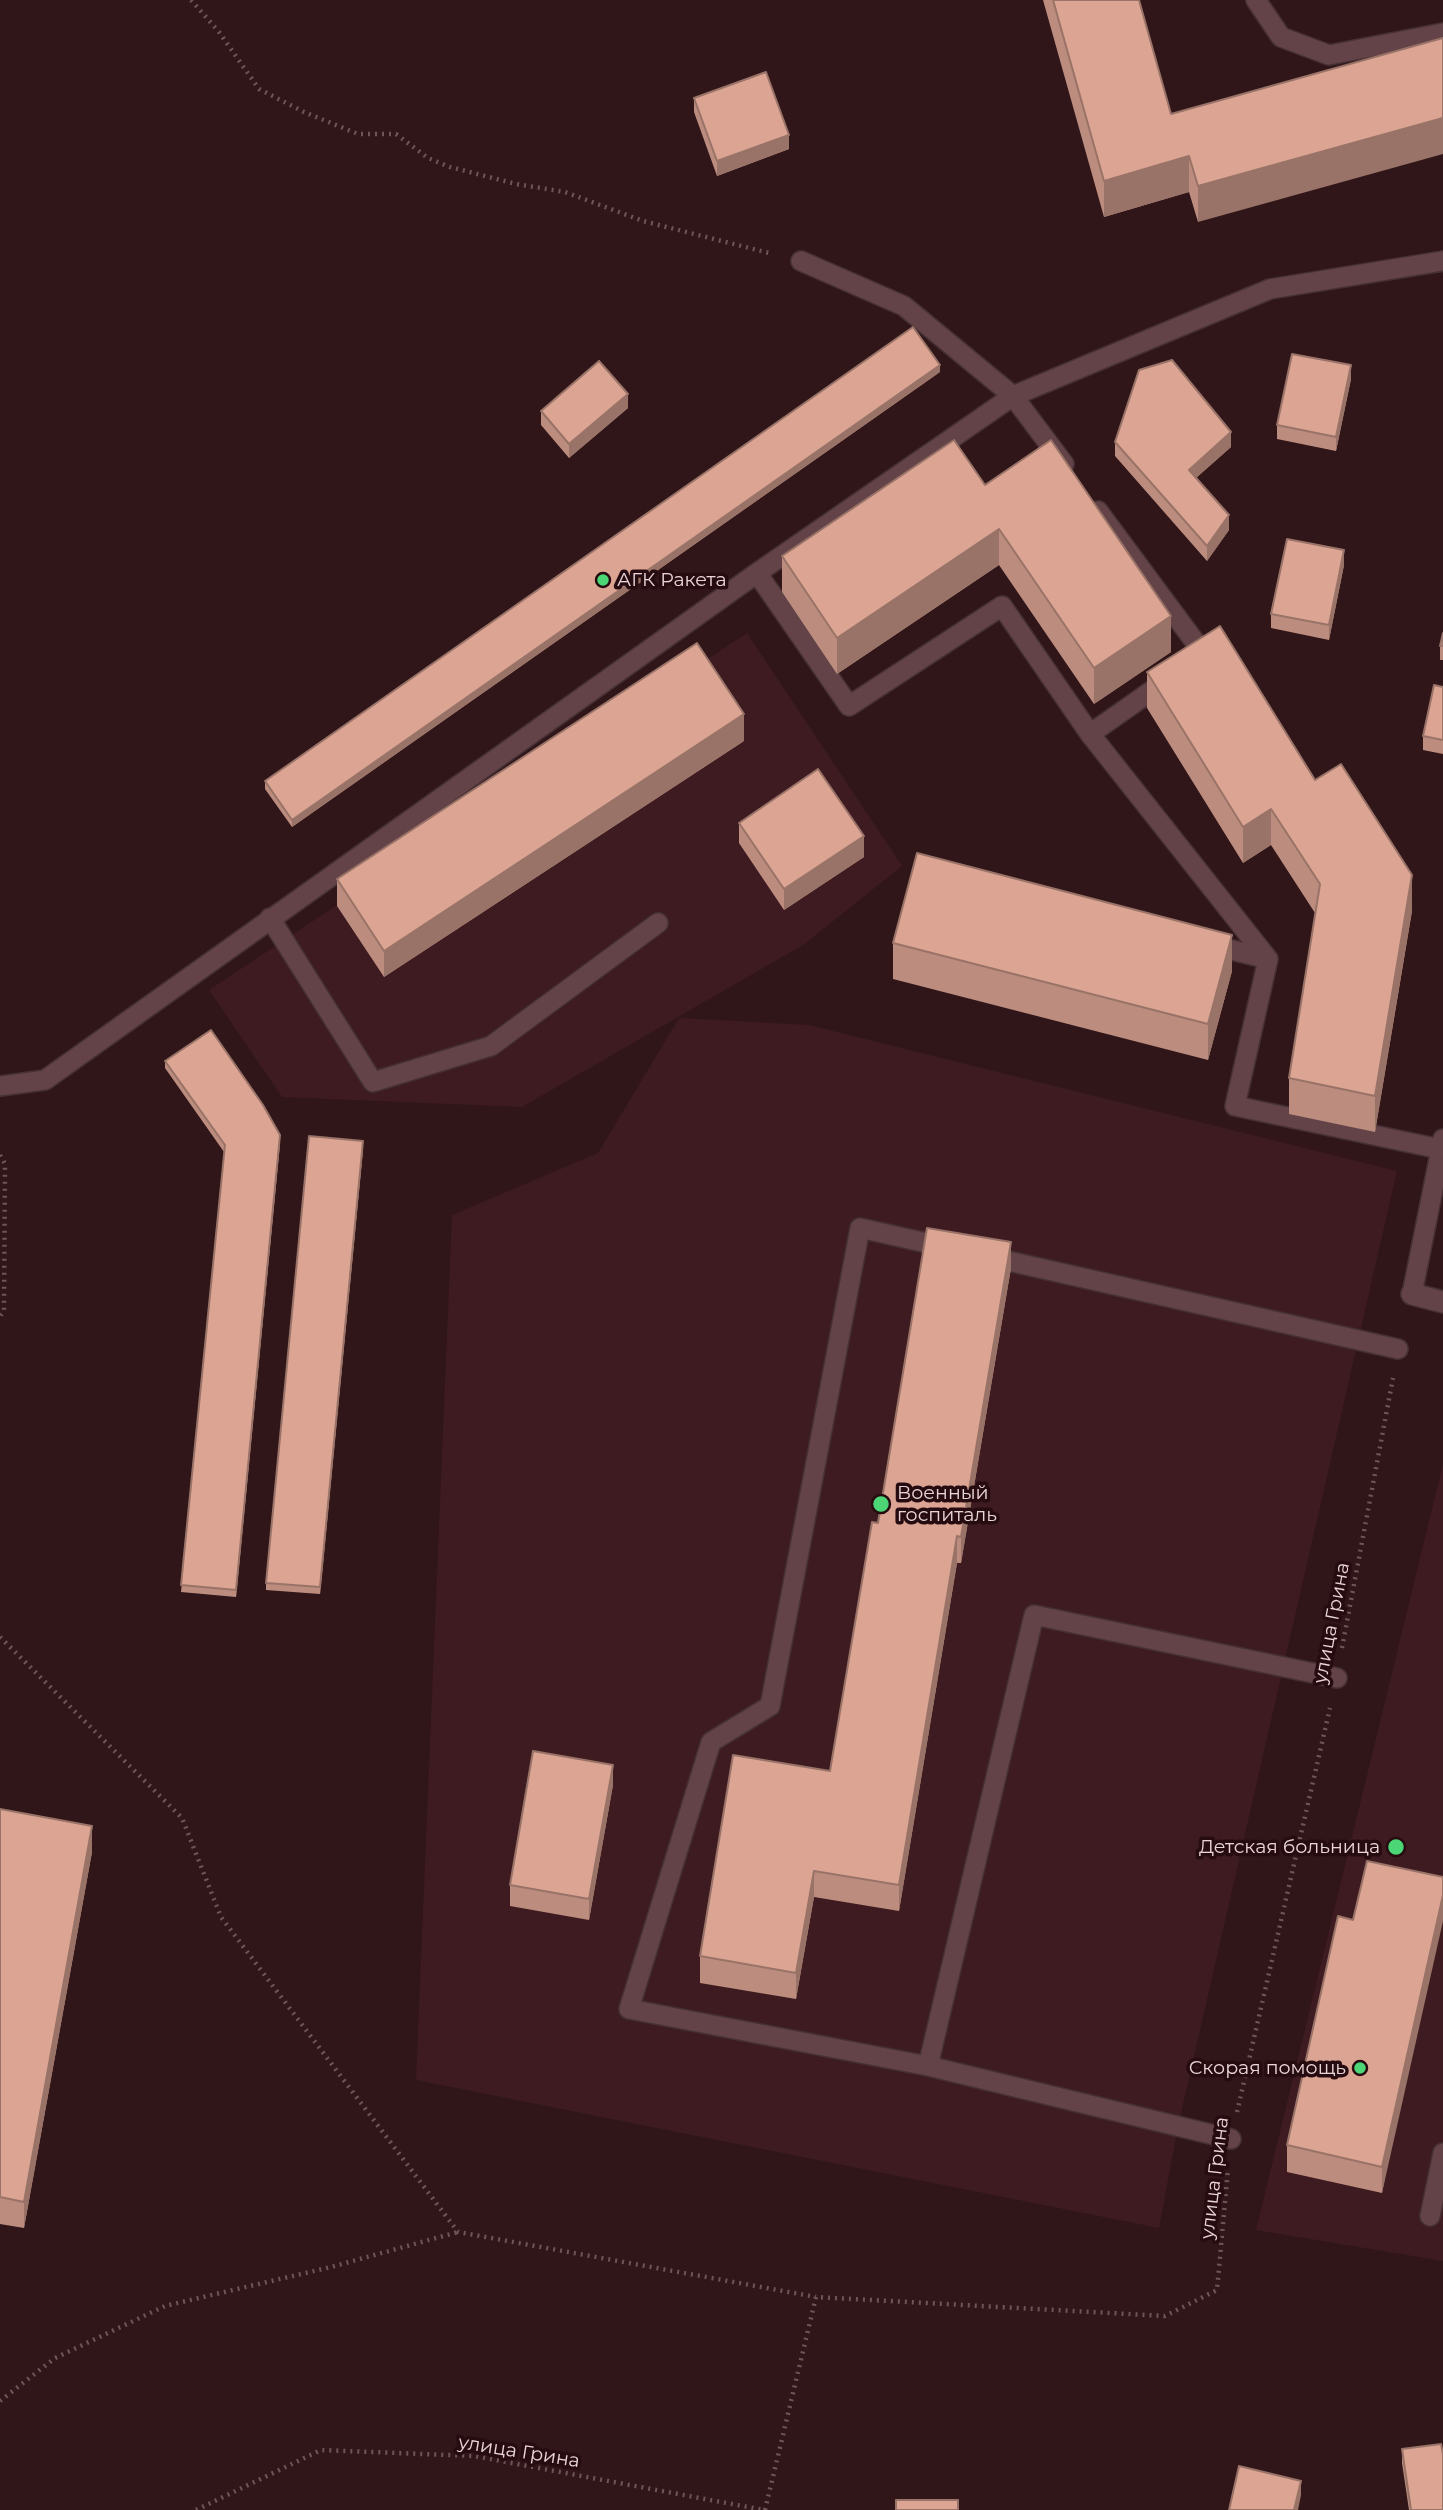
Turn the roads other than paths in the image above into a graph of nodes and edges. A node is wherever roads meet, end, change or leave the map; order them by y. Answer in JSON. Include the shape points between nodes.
{"nodes":[{"id":1,"x":1256,"y":0,"type":"edge"},
{"id":2,"x":1443,"y":33,"type":"edge"},
{"id":3,"x":801,"y":261,"type":"road end"},
{"id":4,"x":1443,"y":261,"type":"edge"},
{"id":5,"x":1013,"y":396,"type":"junction"},
{"id":6,"x":1072,"y":475,"type":"edge"},
{"id":7,"x":1088,"y":497,"type":"edge"},
{"id":8,"x":757,"y":573,"type":"junction"},
{"id":9,"x":1090,"y":734,"type":"junction"},
{"id":10,"x":270,"y":918,"type":"junction"},
{"id":11,"x":658,"y":923,"type":"dead end"},
{"id":12,"x":1190,"y":939,"type":"edge"},
{"id":13,"x":1268,"y":959,"type":"junction"},
{"id":14,"x":0,"y":1086,"type":"edge"},
{"id":15,"x":1442,"y":1144,"type":"edge"},
{"id":16,"x":1412,"y":1294,"type":"joint"},
{"id":17,"x":1443,"y":1302,"type":"edge"},
{"id":18,"x":1398,"y":1349,"type":"road end"},
{"id":19,"x":1337,"y":1678,"type":"road end"},
{"id":20,"x":928,"y":2066,"type":"junction"},
{"id":21,"x":1231,"y":2139,"type":"road end"},
{"id":22,"x":1443,"y":2153,"type":"edge"},
{"id":23,"x":1430,"y":2216,"type":"dead end"}],
"edges":[{"from":1,"to":2,"type":"lane","via":[[1281,37],[1329,55]]},
{"from":3,"to":5,"type":"lane","via":[[904,306]]},
{"from":4,"to":5,"type":"lane","via":[[1270,289]]},
{"from":5,"to":6,"type":"lane"},
{"from":5,"to":8,"type":"lane"},
{"from":7,"to":9,"type":"lane","via":[[1204,654]]},
{"from":8,"to":9,"type":"lane","via":[[849,706],[1002,606]]},
{"from":8,"to":10,"type":"lane"},
{"from":9,"to":13,"type":"lane"},
{"from":10,"to":11,"type":"lane","via":[[373,1082],[491,1046]]},
{"from":10,"to":14,"type":"lane","via":[[45,1080]]},
{"from":12,"to":13,"type":"lane"},
{"from":13,"to":15,"type":"lane","via":[[1235,1106]]},
{"from":15,"to":16,"type":"lane"},
{"from":16,"to":17,"type":"street"},
{"from":18,"to":20,"type":"lane","via":[[860,1228],[770,1706],[711,1742],[629,2008]]},
{"from":19,"to":20,"type":"lane","via":[[1034,1615]]},
{"from":20,"to":21,"type":"lane"},
{"from":22,"to":23,"type":"lane"}]}
